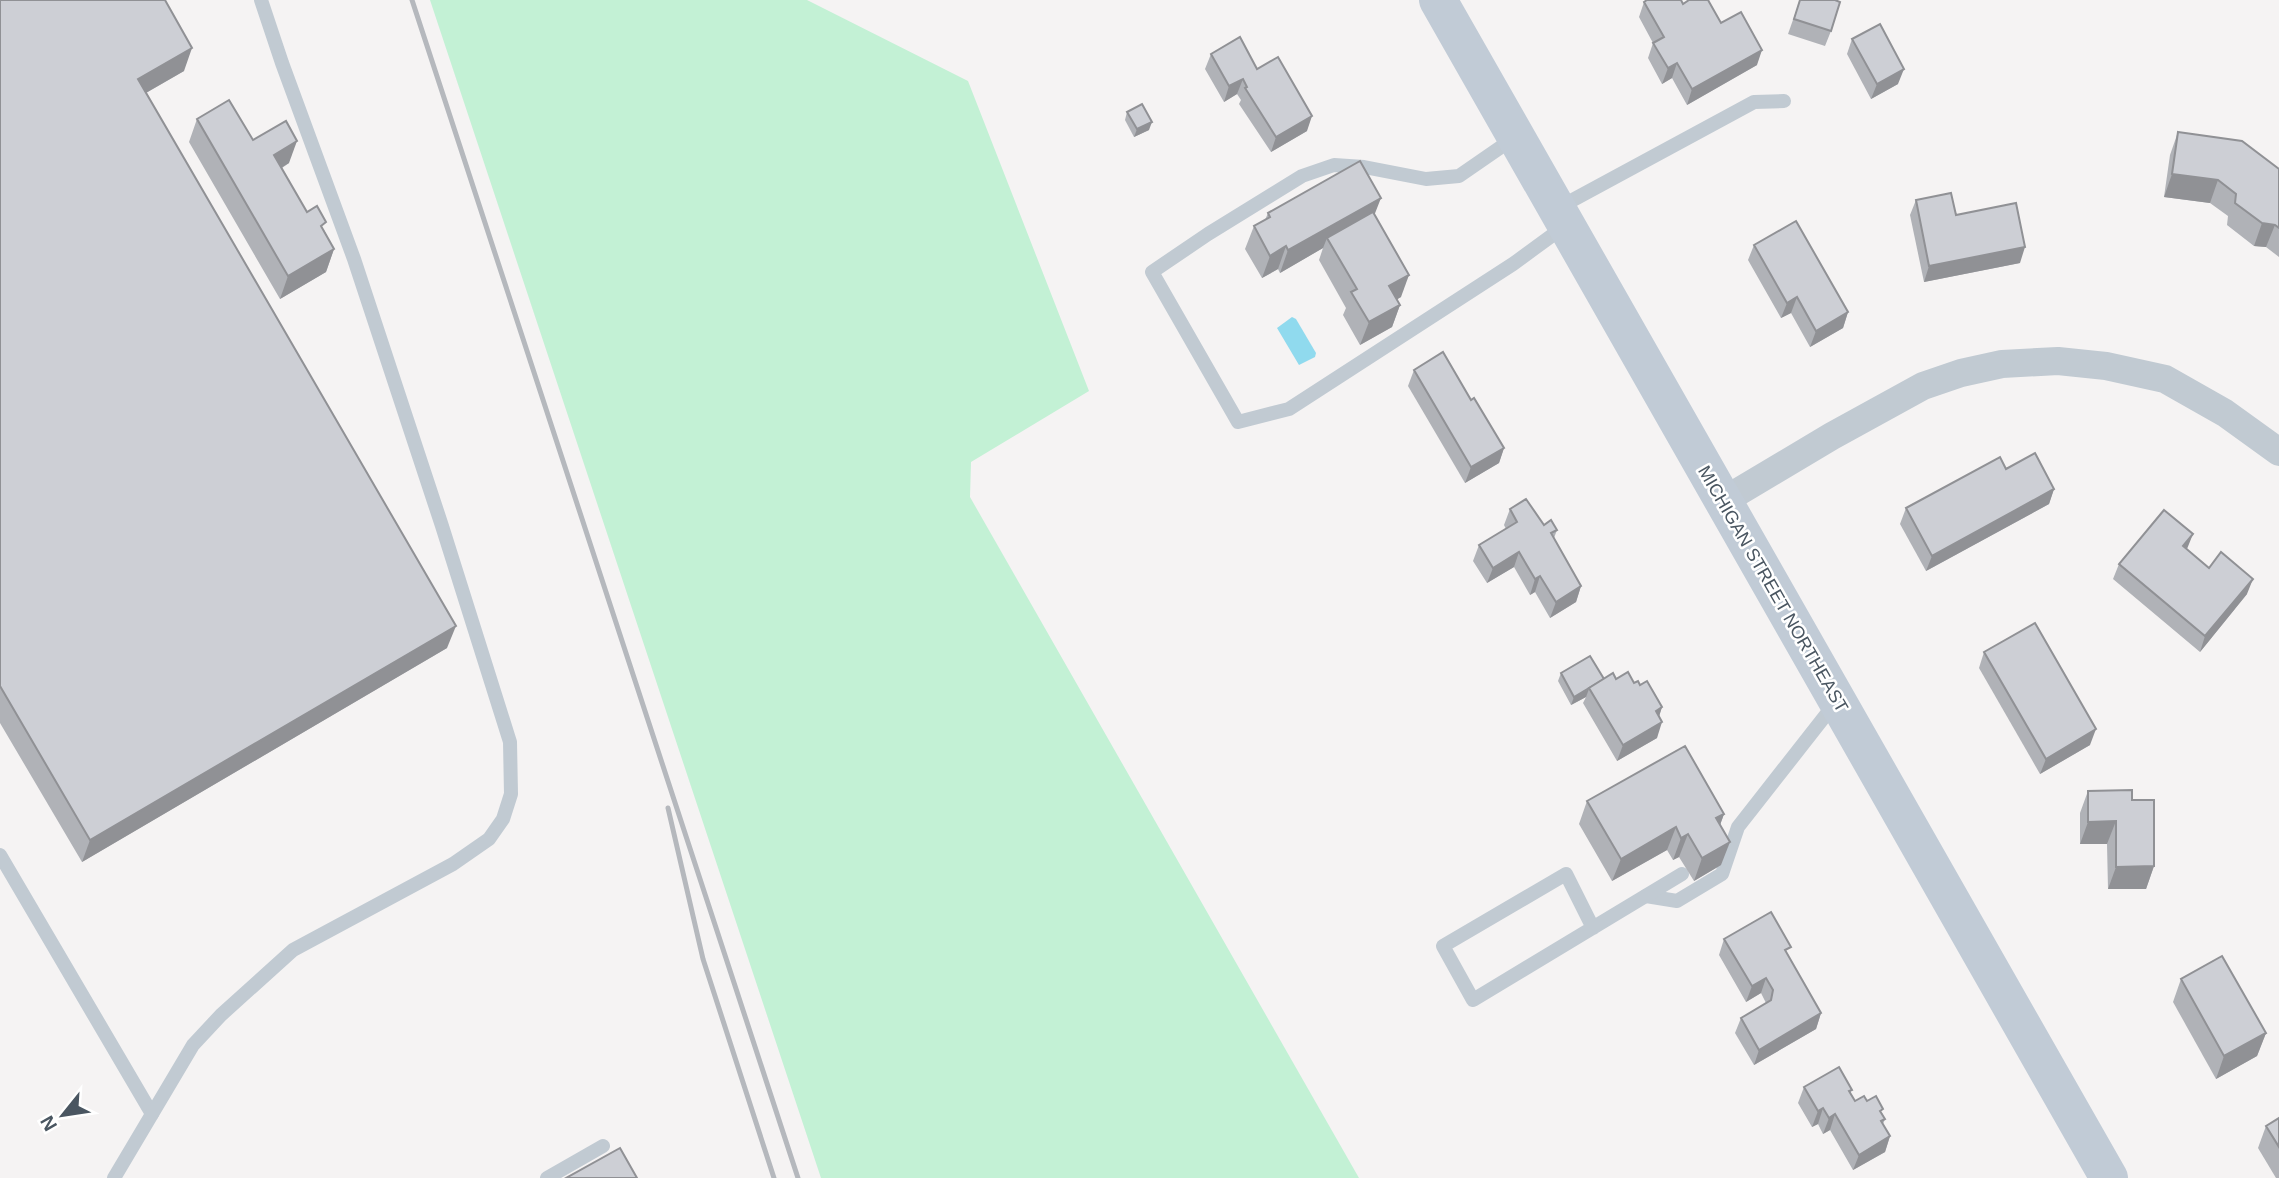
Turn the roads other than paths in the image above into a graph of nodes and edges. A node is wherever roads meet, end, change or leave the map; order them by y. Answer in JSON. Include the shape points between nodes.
{"nodes":[{"id":1,"x":261,"y":0,"type":"edge"},
{"id":2,"x":1438,"y":0,"type":"edge"},
{"id":3,"x":1784,"y":101,"type":"dead end"},
{"id":4,"x":1516,"y":136,"type":"junction"},
{"id":5,"x":1562,"y":217,"type":"junction"},
{"id":6,"x":2279,"y":452,"type":"edge"},
{"id":7,"x":1723,"y":501,"type":"junction"},
{"id":8,"x":1837,"y":701,"type":"junction"},
{"id":9,"x":0,"y":855,"type":"edge"},
{"id":10,"x":1682,"y":874,"type":"dead end"},
{"id":11,"x":1646,"y":896,"type":"junction"},
{"id":12,"x":1593,"y":928,"type":"junction"},
{"id":13,"x":152,"y":1114,"type":"junction"},
{"id":14,"x":603,"y":1146,"type":"dead end"},
{"id":15,"x":114,"y":1178,"type":"edge"},
{"id":16,"x":547,"y":1178,"type":"edge"},
{"id":17,"x":2109,"y":1178,"type":"edge"}],
"edges":[{"from":1,"to":13,"type":"lane","via":[[443,526],[510,742],[511,794],[503,819],[489,839],[453,864],[293,950],[221,1014],[193,1045]]},
{"from":2,"to":4,"type":"main road","name":"MICHIGAN STREET NORTHEAST"},
{"from":3,"to":5,"type":"lane","via":[[1754,102]]},
{"from":4,"to":5,"type":"main road","name":"MICHIGAN STREET NORTHEAST"},
{"from":4,"to":5,"type":"lane","via":[[1459,176],[1426,179],[1334,165],[1302,176],[1152,272],[1238,422],[1289,409],[1513,264]]},
{"from":5,"to":7,"type":"main road","name":"MICHIGAN STREET NORTHEAST"},
{"from":6,"to":7,"type":"street","via":[[2225,413],[2165,379],[2057,361],[2002,364],[1923,386]]},
{"from":7,"to":8,"type":"main road","name":"MICHIGAN STREET NORTHEAST"},
{"from":8,"to":11,"type":"lane","via":[[1738,827],[1722,874],[1677,901]]},
{"from":8,"to":17,"type":"main road","name":"MICHIGAN STREET NORTHEAST"},
{"from":9,"to":13,"type":"lane"},
{"from":10,"to":11,"type":"lane"},
{"from":11,"to":12,"type":"lane"},
{"from":12,"to":12,"type":"lane","via":[[1474,1000],[1443,946],[1566,874]]},
{"from":13,"to":15,"type":"lane"},
{"from":14,"to":16,"type":"lane"}]}
